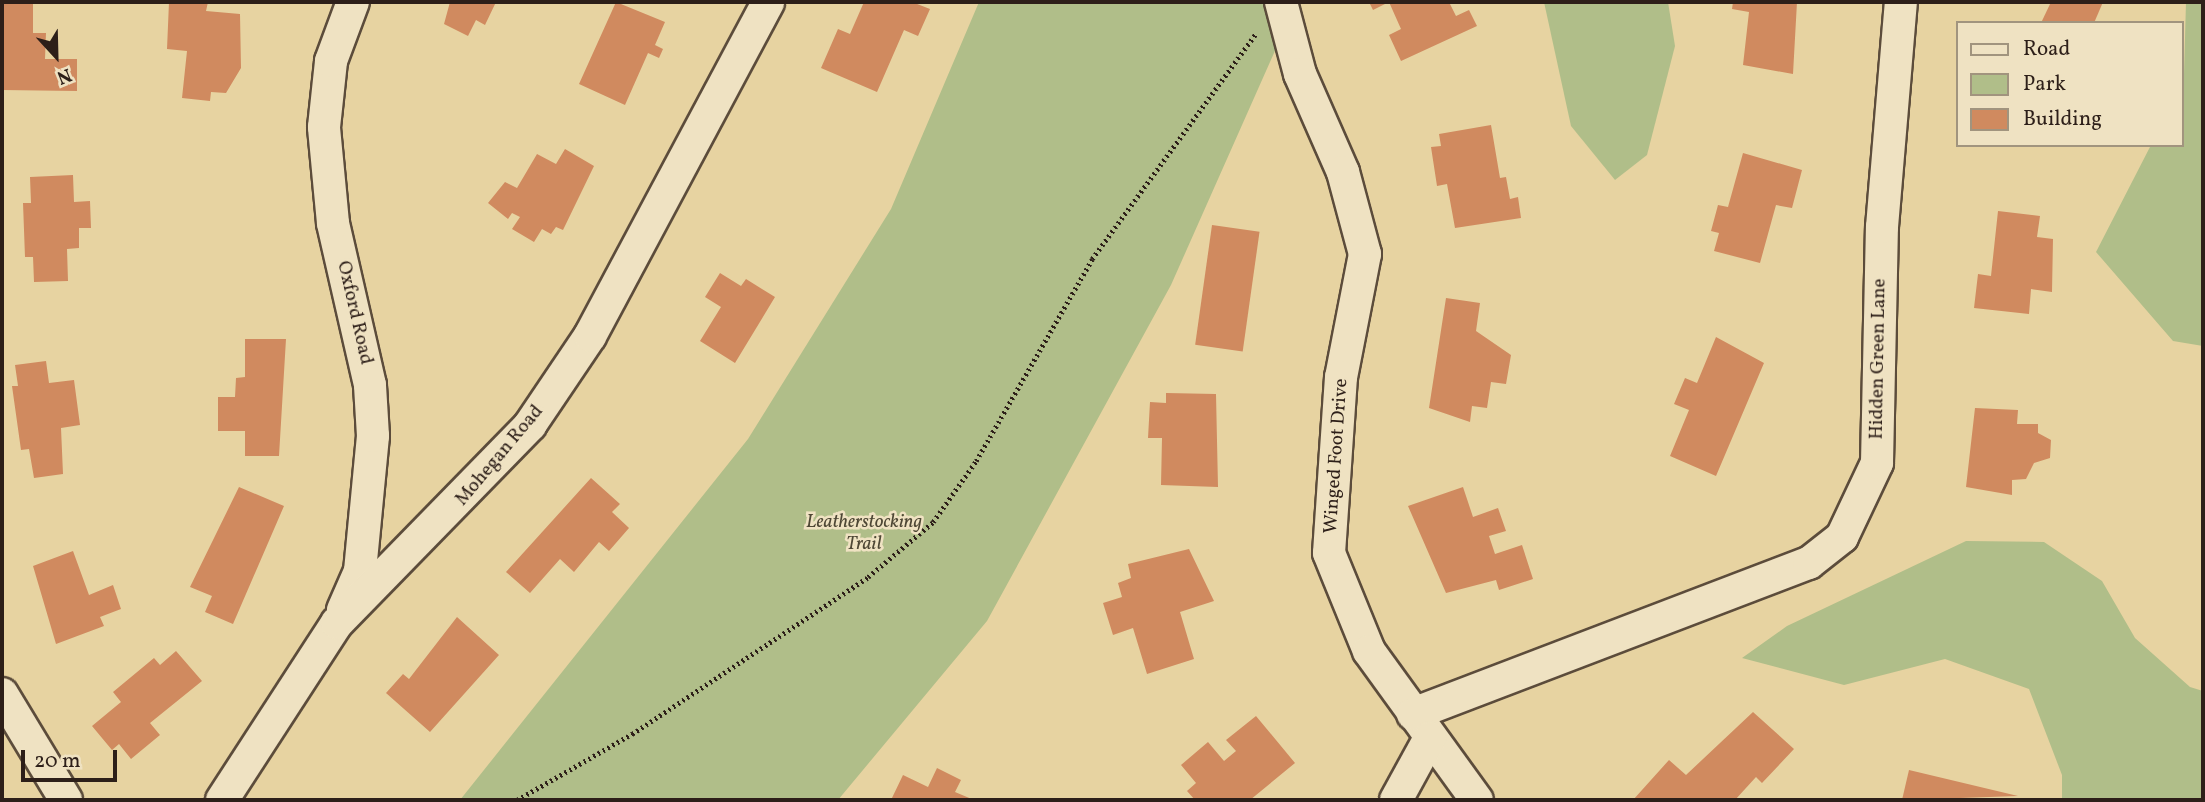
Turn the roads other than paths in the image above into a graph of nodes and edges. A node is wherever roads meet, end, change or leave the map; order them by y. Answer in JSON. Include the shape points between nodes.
{"nodes":[{"id":1,"x":353,"y":2,"type":"edge"},
{"id":2,"x":768,"y":2,"type":"edge"},
{"id":3,"x":1280,"y":2,"type":"edge"},
{"id":4,"x":1901,"y":2,"type":"edge"},
{"id":5,"x":337,"y":623,"type":"junction"},
{"id":6,"x":5,"y":704,"type":"edge"},
{"id":7,"x":1421,"y":726,"type":"junction"},
{"id":8,"x":66,"y":800,"type":"edge"},
{"id":9,"x":222,"y":800,"type":"edge"},
{"id":10,"x":1396,"y":800,"type":"edge"},
{"id":11,"x":1477,"y":800,"type":"edge"}],
"edges":[{"from":1,"to":5,"type":"street","name":"Oxford Road","via":[[331,61],[324,127],[333,223],[370,385],[373,436],[360,571]]},
{"from":2,"to":5,"type":"street","name":"Mohegan Road","via":[[590,337],[530,425]]},
{"from":3,"to":7,"type":"street","name":"Winged Foot Drive","via":[[1300,74],[1343,172],[1365,254],[1341,377],[1329,553],[1369,651]]},
{"from":4,"to":7,"type":"street","name":"Hidden Green Lane","via":[[1882,228],[1877,463],[1842,537],[1809,563]]},
{"from":5,"to":9,"type":"street","name":"Mohegan Road"},
{"from":6,"to":8,"type":"street"},
{"from":7,"to":10,"type":"street"},
{"from":7,"to":11,"type":"street","name":"Winged Foot Drive"}]}
